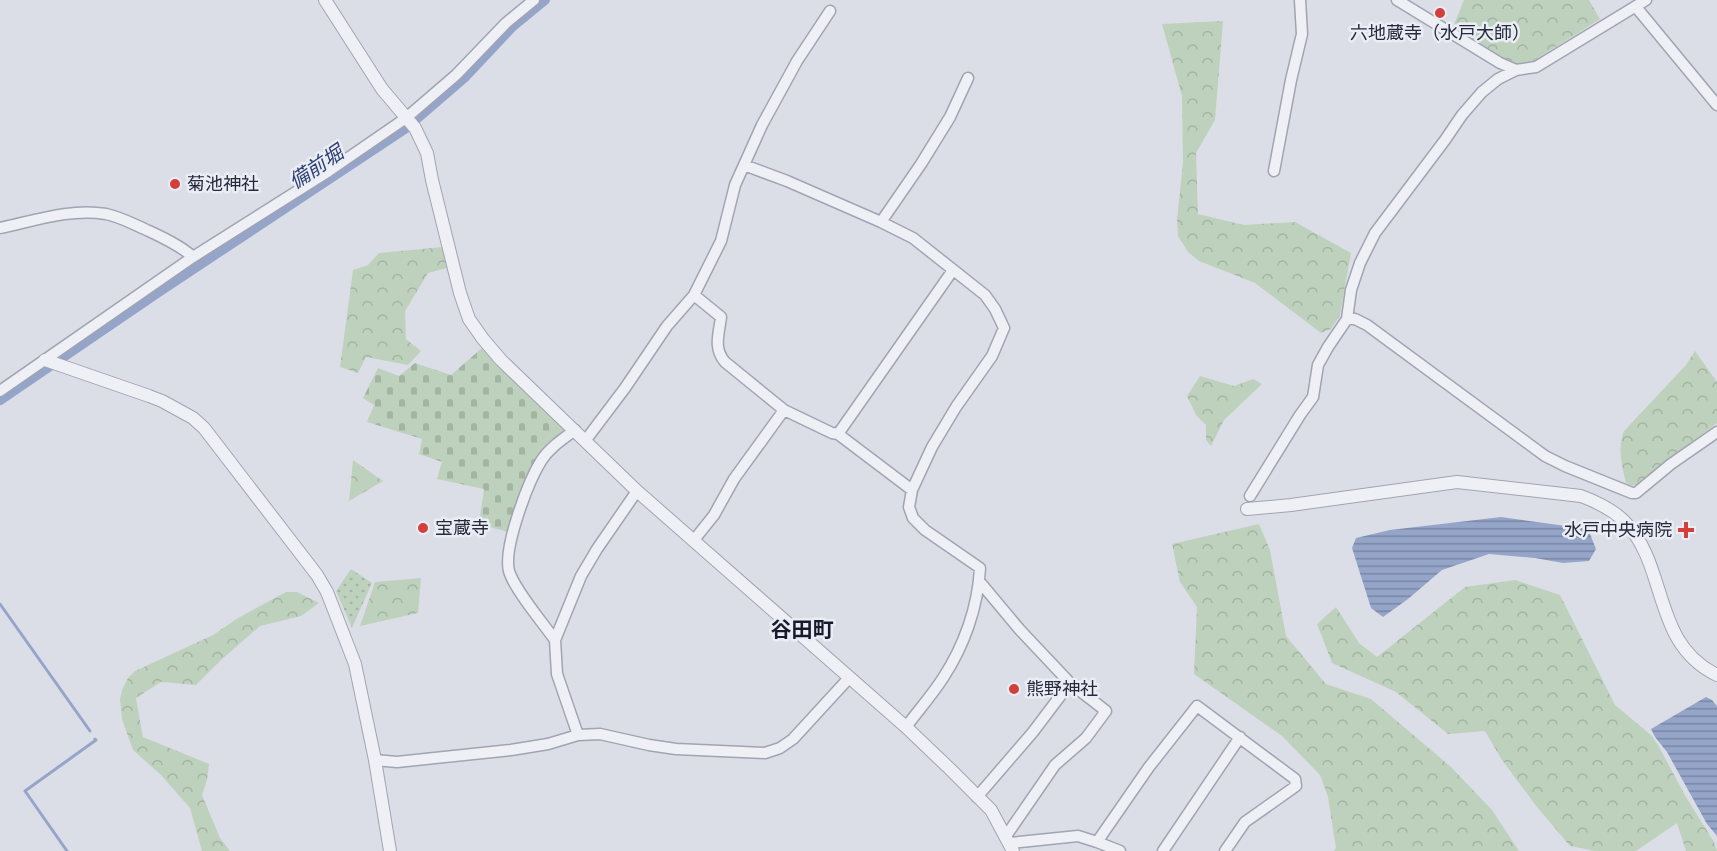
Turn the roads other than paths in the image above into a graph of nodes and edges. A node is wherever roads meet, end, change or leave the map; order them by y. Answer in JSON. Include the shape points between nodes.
{"nodes":[{"id":1,"x":325,"y":0,"type":"edge"},
{"id":2,"x":534,"y":0,"type":"edge"},
{"id":3,"x":1300,"y":0,"type":"edge"},
{"id":4,"x":1397,"y":0,"type":"edge"},
{"id":5,"x":1646,"y":0,"type":"edge"},
{"id":6,"x":1636,"y":7,"type":"junction"},
{"id":7,"x":830,"y":11,"type":"dead end"},
{"id":8,"x":1516,"y":70,"type":"junction"},
{"id":9,"x":968,"y":78,"type":"dead end"},
{"id":10,"x":1717,"y":105,"type":"edge"},
{"id":11,"x":410,"y":122,"type":"junction"},
{"id":12,"x":744,"y":165,"type":"junction"},
{"id":13,"x":1274,"y":171,"type":"dead end"},
{"id":14,"x":881,"y":222,"type":"junction"},
{"id":15,"x":0,"y":228,"type":"edge"},
{"id":16,"x":193,"y":257,"type":"junction"},
{"id":17,"x":953,"y":270,"type":"junction"},
{"id":18,"x":694,"y":295,"type":"junction"},
{"id":19,"x":1347,"y":319,"type":"junction"},
{"id":20,"x":52,"y":363,"type":"junction"},
{"id":21,"x":0,"y":391,"type":"edge"},
{"id":22,"x":784,"y":410,"type":"junction"},
{"id":23,"x":575,"y":430,"type":"junction"},
{"id":24,"x":1717,"y":432,"type":"edge"},
{"id":25,"x":838,"y":434,"type":"junction"},
{"id":26,"x":585,"y":441,"type":"junction"},
{"id":27,"x":912,"y":490,"type":"junction"},
{"id":28,"x":637,"y":491,"type":"junction"},
{"id":29,"x":1249,"y":502,"type":"joint"},
{"id":30,"x":694,"y":540,"type":"junction"},
{"id":31,"x":979,"y":581,"type":"junction"},
{"id":32,"x":555,"y":640,"type":"junction"},
{"id":33,"x":1717,"y":675,"type":"edge"},
{"id":34,"x":849,"y":678,"type":"junction"},
{"id":35,"x":1070,"y":683,"type":"junction"},
{"id":36,"x":906,"y":727,"type":"junction"},
{"id":37,"x":578,"y":735,"type":"junction"},
{"id":38,"x":1240,"y":737,"type":"junction"},
{"id":39,"x":375,"y":760,"type":"junction"},
{"id":40,"x":977,"y":797,"type":"junction"},
{"id":41,"x":1096,"y":842,"type":"junction"},
{"id":42,"x":1010,"y":843,"type":"edge"},
{"id":43,"x":390,"y":851,"type":"edge"},
{"id":44,"x":1120,"y":851,"type":"edge"},
{"id":45,"x":1162,"y":851,"type":"edge"},
{"id":46,"x":1225,"y":851,"type":"edge"}],
"edges":[{"from":1,"to":11,"type":"street","via":[[382,89]]},
{"from":2,"to":11,"type":"street","via":[[506,23]]},
{"from":3,"to":13,"type":"street","via":[[1302,34]]},
{"from":4,"to":8,"type":"street"},
{"from":5,"to":6,"type":"street"},
{"from":6,"to":8,"type":"street","via":[[1536,67]]},
{"from":6,"to":10,"type":"street"},
{"from":7,"to":12,"type":"street","via":[[797,61]]},
{"from":8,"to":19,"type":"street","via":[[1498,79],[1468,107],[1375,233],[1351,290]]},
{"from":9,"to":14,"type":"street","via":[[944,127]]},
{"from":11,"to":16,"type":"street"},
{"from":11,"to":23,"type":"street","via":[[427,153],[469,319],[501,360]]},
{"from":12,"to":14,"type":"street"},
{"from":12,"to":18,"type":"street","via":[[735,184],[721,241]]},
{"from":14,"to":17,"type":"street","via":[[913,238]]},
{"from":15,"to":16,"type":"street","via":[[64,214],[106,214],[153,233]]},
{"from":16,"to":20,"type":"street"},
{"from":17,"to":25,"type":"street"},
{"from":17,"to":27,"type":"street","via":[[985,296],[1004,328],[992,356],[932,447]]},
{"from":18,"to":22,"type":"street","via":[[720,317],[719,355]]},
{"from":18,"to":26,"type":"street","via":[[667,326]]},
{"from":19,"to":24,"type":"street","via":[[1367,325],[1545,456],[1632,493]]},
{"from":19,"to":29,"type":"street","via":[[1318,365],[1313,397]]},
{"from":20,"to":21,"type":"street"},
{"from":20,"to":39,"type":"street","via":[[162,401],[193,418],[216,442],[327,592],[355,664]]},
{"from":22,"to":25,"type":"street"},
{"from":22,"to":30,"type":"street"},
{"from":23,"to":26,"type":"street"},
{"from":23,"to":32,"type":"street","via":[[542,460],[529,487],[508,559],[514,583]]},
{"from":25,"to":27,"type":"street"},
{"from":26,"to":28,"type":"street"},
{"from":27,"to":31,"type":"street","via":[[909,507],[913,518],[980,568]]},
{"from":28,"to":30,"type":"street"},
{"from":28,"to":32,"type":"street","via":[[581,576]]},
{"from":29,"to":33,"type":"street","via":[[1291,505],[1457,482],[1581,496],[1613,512],[1630,529],[1646,555],[1676,637],[1692,658]]},
{"from":30,"to":34,"type":"street"},
{"from":31,"to":35,"type":"street"},
{"from":31,"to":36,"type":"street","via":[[963,641],[943,678]]},
{"from":32,"to":37,"type":"street","via":[[557,674]]},
{"from":34,"to":36,"type":"street"},
{"from":34,"to":37,"type":"street","via":[[800,732],[765,753],[676,749],[600,734]]},
{"from":35,"to":40,"type":"street"},
{"from":35,"to":42,"type":"street","via":[[1106,711],[1086,738],[1055,765]]},
{"from":36,"to":40,"type":"street"},
{"from":37,"to":39,"type":"street","via":[[511,750],[397,762]]},
{"from":38,"to":41,"type":"street","via":[[1197,706]]},
{"from":38,"to":45,"type":"street"},
{"from":38,"to":46,"type":"street","via":[[1295,779],[1296,786],[1245,822]]},
{"from":39,"to":43,"type":"street"},
{"from":40,"to":42,"type":"street","via":[[991,810]]},
{"from":41,"to":42,"type":"street","via":[[1078,836]]},
{"from":41,"to":44,"type":"street"}]}
